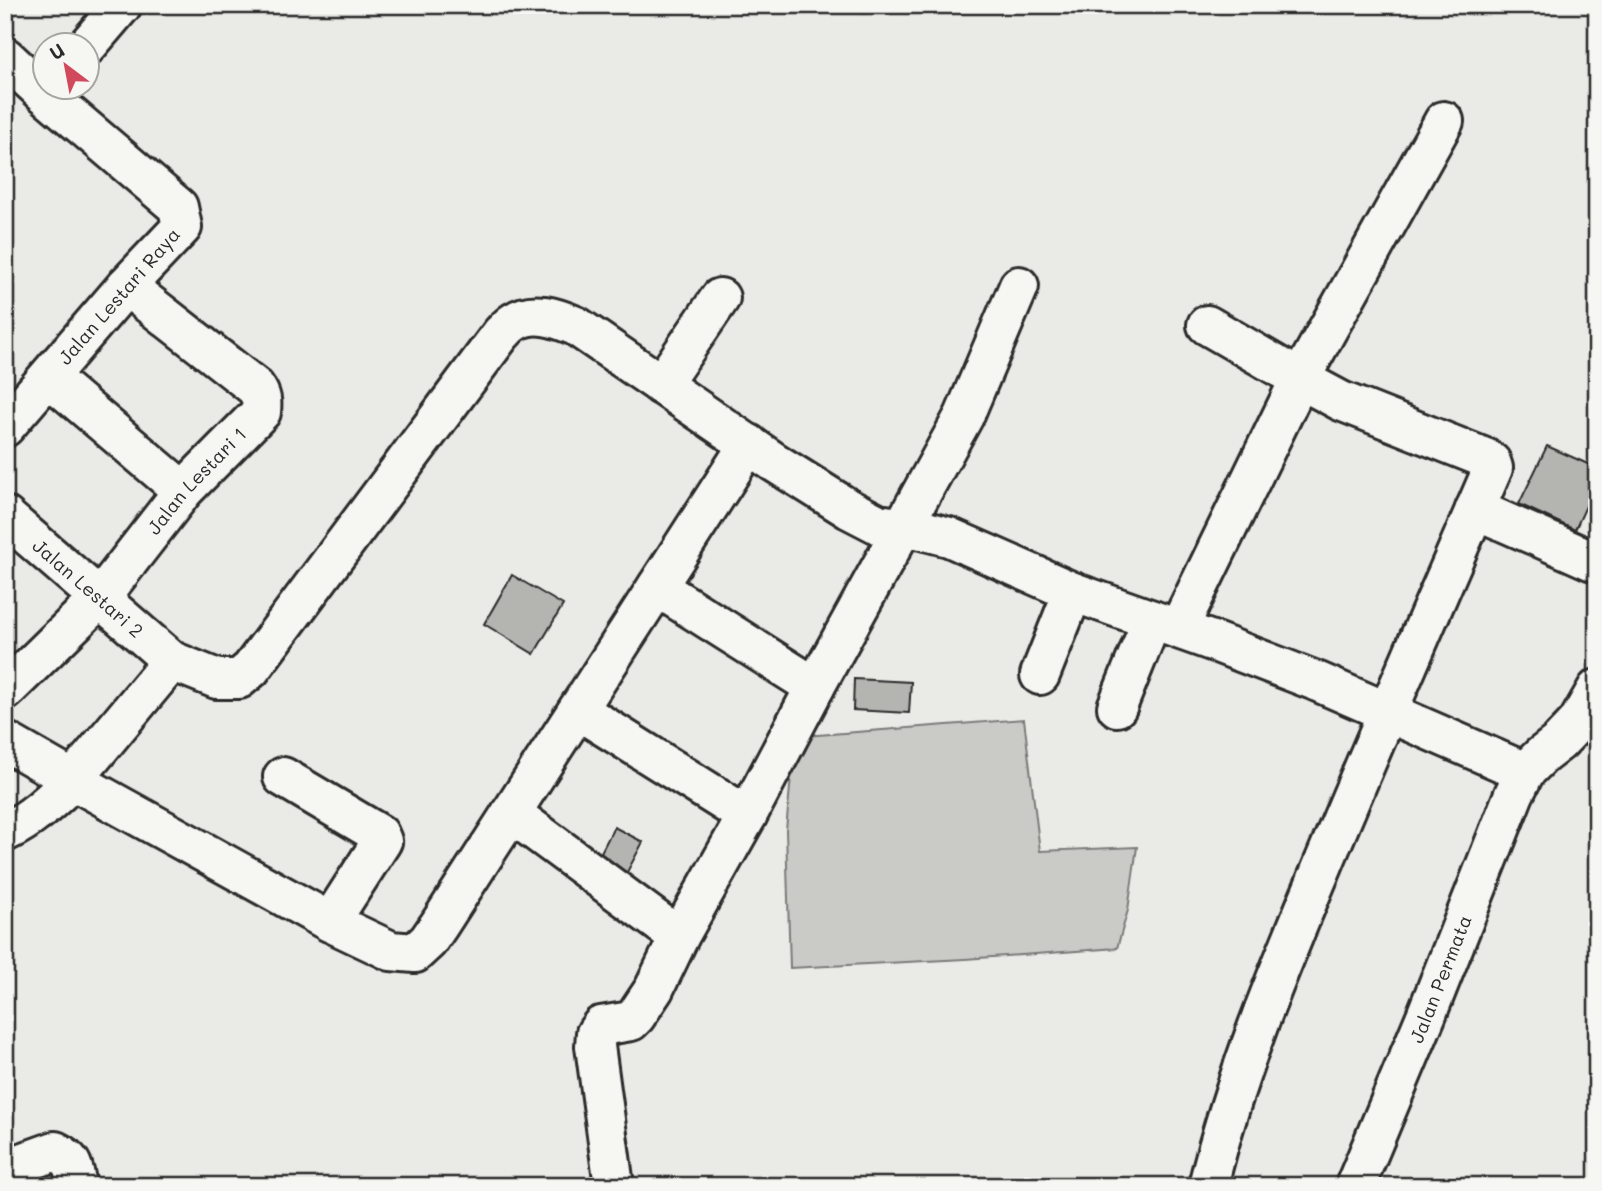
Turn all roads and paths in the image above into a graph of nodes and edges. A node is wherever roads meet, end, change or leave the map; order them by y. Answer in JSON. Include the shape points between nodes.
{"nodes":[{"id":1,"x":122,"y":5,"type":"edge"},
{"id":2,"x":99,"y":32,"type":"edge"},
{"id":3,"x":5,"y":57,"type":"edge"},
{"id":4,"x":32,"y":78,"type":"edge"},
{"id":5,"x":60,"y":102,"type":"edge"},
{"id":6,"x":1444,"y":121,"type":"dead end"},
{"id":7,"x":126,"y":286,"type":"junction"},
{"id":8,"x":1019,"y":286,"type":"dead end"},
{"id":9,"x":720,"y":298,"type":"dead end"},
{"id":10,"x":1207,"y":325,"type":"dead end"},
{"id":11,"x":49,"y":377,"type":"junction"},
{"id":12,"x":1300,"y":379,"type":"junction"},
{"id":13,"x":661,"y":385,"type":"junction"},
{"id":14,"x":5,"y":427,"type":"edge"},
{"id":15,"x":749,"y":444,"type":"junction"},
{"id":16,"x":183,"y":491,"type":"junction"},
{"id":17,"x":1475,"y":509,"type":"junction"},
{"id":18,"x":5,"y":516,"type":"edge"},
{"id":19,"x":903,"y":527,"type":"junction"},
{"id":20,"x":1593,"y":561,"type":"dead end"},
{"id":21,"x":657,"y":587,"type":"junction"},
{"id":22,"x":1073,"y":592,"type":"junction"},
{"id":23,"x":100,"y":598,"type":"junction"},
{"id":24,"x":1169,"y":616,"type":"junction"},
{"id":25,"x":172,"y":662,"type":"junction"},
{"id":26,"x":1040,"y":675,"type":"dead end"},
{"id":27,"x":8,"y":683,"type":"edge"},
{"id":28,"x":815,"y":687,"type":"junction"},
{"id":29,"x":1597,"y":689,"type":"edge"},
{"id":30,"x":1117,"y":707,"type":"dead end"},
{"id":31,"x":578,"y":710,"type":"junction"},
{"id":32,"x":1387,"y":712,"type":"junction"},
{"id":33,"x":5,"y":741,"type":"edge"},
{"id":34,"x":1525,"y":772,"type":"junction"},
{"id":35,"x":283,"y":778,"type":"dead end"},
{"id":36,"x":72,"y":780,"type":"junction"},
{"id":37,"x":512,"y":813,"type":"junction"},
{"id":38,"x":747,"y":817,"type":"junction"},
{"id":39,"x":5,"y":832,"type":"edge"},
{"id":40,"x":330,"y":922,"type":"junction"},
{"id":41,"x":679,"y":937,"type":"junction"},
{"id":42,"x":5,"y":1169,"type":"edge"},
{"id":43,"x":77,"y":1186,"type":"edge"},
{"id":44,"x":614,"y":1186,"type":"edge"},
{"id":45,"x":1208,"y":1186,"type":"edge"},
{"id":46,"x":1355,"y":1186,"type":"edge"}],
"edges":[{"from":1,"to":2,"type":"street"},
{"from":3,"to":4,"type":"street","name":"Jalan Lestari Raya"},
{"from":5,"to":7,"type":"street","name":"Jalan Lestari Raya","via":[[178,207],[182,227]]},
{"from":6,"to":12,"type":"street"},
{"from":7,"to":11,"type":"street","name":"Jalan Lestari Raya"},
{"from":7,"to":16,"type":"street","name":"Jalan Lestari 1","via":[[260,393],[261,412]]},
{"from":8,"to":19,"type":"street","via":[[964,416]]},
{"from":9,"to":13,"type":"street"},
{"from":10,"to":12,"type":"street"},
{"from":11,"to":14,"type":"street","name":"Jalan Lestari Raya"},
{"from":11,"to":16,"type":"street"},
{"from":12,"to":17,"type":"street","via":[[1341,401],[1491,462],[1493,468]]},
{"from":12,"to":24,"type":"street"},
{"from":13,"to":15,"type":"street"},
{"from":13,"to":25,"type":"street","via":[[576,326],[552,316],[515,321],[251,669],[239,679],[217,678]]},
{"from":15,"to":19,"type":"street","via":[[849,509],[878,524]]},
{"from":15,"to":21,"type":"street"},
{"from":16,"to":23,"type":"street","name":"Jalan Lestari 1"},
{"from":17,"to":20,"type":"street"},
{"from":17,"to":32,"type":"street"},
{"from":18,"to":23,"type":"street","name":"Jalan Lestari 2"},
{"from":19,"to":22,"type":"street","via":[[949,537]]},
{"from":19,"to":28,"type":"street"},
{"from":21,"to":28,"type":"street"},
{"from":21,"to":31,"type":"street"},
{"from":22,"to":24,"type":"street"},
{"from":22,"to":26,"type":"street"},
{"from":23,"to":25,"type":"street","name":"Jalan Lestari 2"},
{"from":23,"to":27,"type":"street","name":"Jalan Lestari 1"},
{"from":24,"to":30,"type":"street"},
{"from":24,"to":32,"type":"street","via":[[1212,641]]},
{"from":25,"to":36,"type":"street"},
{"from":28,"to":38,"type":"street"},
{"from":29,"to":34,"type":"street","via":[[1578,722]]},
{"from":31,"to":37,"type":"street"},
{"from":31,"to":38,"type":"street"},
{"from":32,"to":34,"type":"street"},
{"from":32,"to":45,"type":"street","via":[[1238,1079]]},
{"from":33,"to":36,"type":"street"},
{"from":34,"to":46,"type":"street","name":"Jalan Permata"},
{"from":35,"to":40,"type":"street","via":[[382,838]]},
{"from":36,"to":39,"type":"street","via":[[54,799]]},
{"from":36,"to":40,"type":"street"},
{"from":37,"to":40,"type":"street","via":[[428,941],[415,953],[391,951]]},
{"from":37,"to":41,"type":"street"},
{"from":38,"to":41,"type":"street"},
{"from":41,"to":44,"type":"street","via":[[636,1016],[601,1026],[596,1033]]},
{"from":42,"to":43,"type":"street","via":[[55,1151],[66,1156],[73,1167]]}]}
